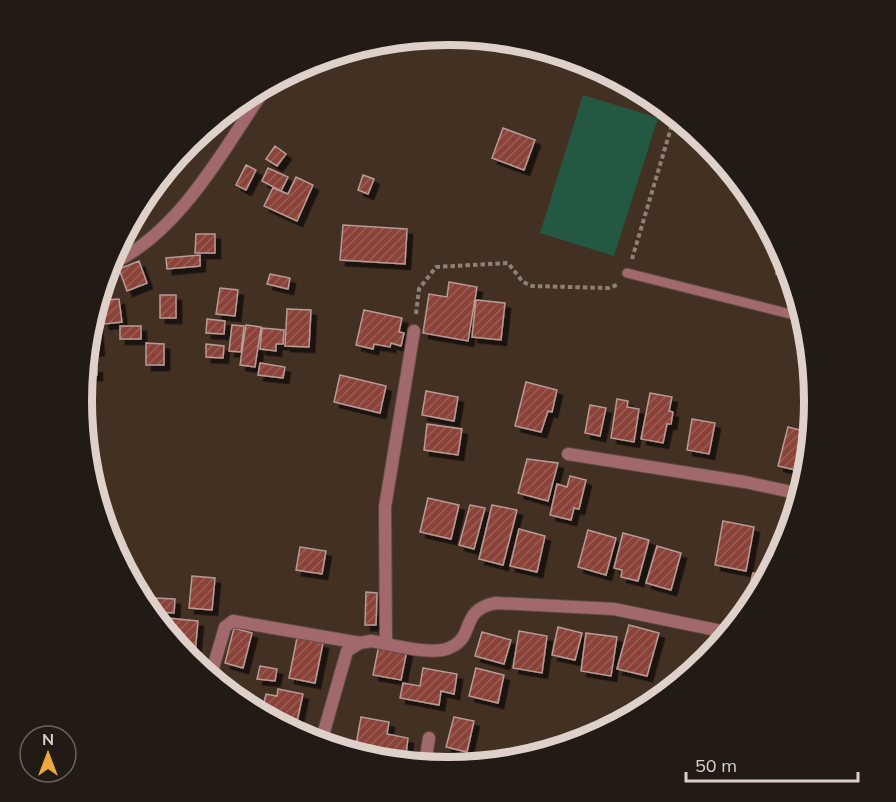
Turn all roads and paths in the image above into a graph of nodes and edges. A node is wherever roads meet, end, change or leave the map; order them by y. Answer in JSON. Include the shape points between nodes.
{"nodes":[{"id":1,"x":256,"y":101,"type":"edge"},
{"id":2,"x":670,"y":123,"type":"edge"},
{"id":3,"x":122,"y":259,"type":"edge"},
{"id":4,"x":627,"y":273,"type":"junction"},
{"id":5,"x":793,"y":315,"type":"edge"},
{"id":6,"x":414,"y":331,"type":"joint"},
{"id":7,"x":568,"y":454,"type":"dead end"},
{"id":8,"x":792,"y":492,"type":"edge"},
{"id":9,"x":720,"y":631,"type":"edge"},
{"id":10,"x":360,"y":643,"type":"junction"},
{"id":11,"x":386,"y":644,"type":"junction"},
{"id":12,"x":213,"y":669,"type":"edge"},
{"id":13,"x":323,"y":734,"type":"edge"},
{"id":14,"x":429,"y":738,"type":"dead end"},
{"id":15,"x":427,"y":756,"type":"edge"}],
"edges":[{"from":1,"to":3,"type":"street","via":[[181,211]]},
{"from":2,"to":4,"type":"path"},
{"from":4,"to":5,"type":"lane"},
{"from":4,"to":6,"type":"path","via":[[620,283],[609,288],[532,286],[523,282],[508,263],[436,267],[419,289]]},
{"from":6,"to":11,"type":"street","via":[[385,507]]},
{"from":7,"to":8,"type":"street"},
{"from":9,"to":11,"type":"street","via":[[614,609],[496,603],[477,609],[464,636],[448,649],[435,651]]},
{"from":10,"to":11,"type":"street"},
{"from":10,"to":12,"type":"street","via":[[233,621],[225,627]]},
{"from":10,"to":13,"type":"street","via":[[346,651],[343,658]]},
{"from":14,"to":15,"type":"street"}]}
